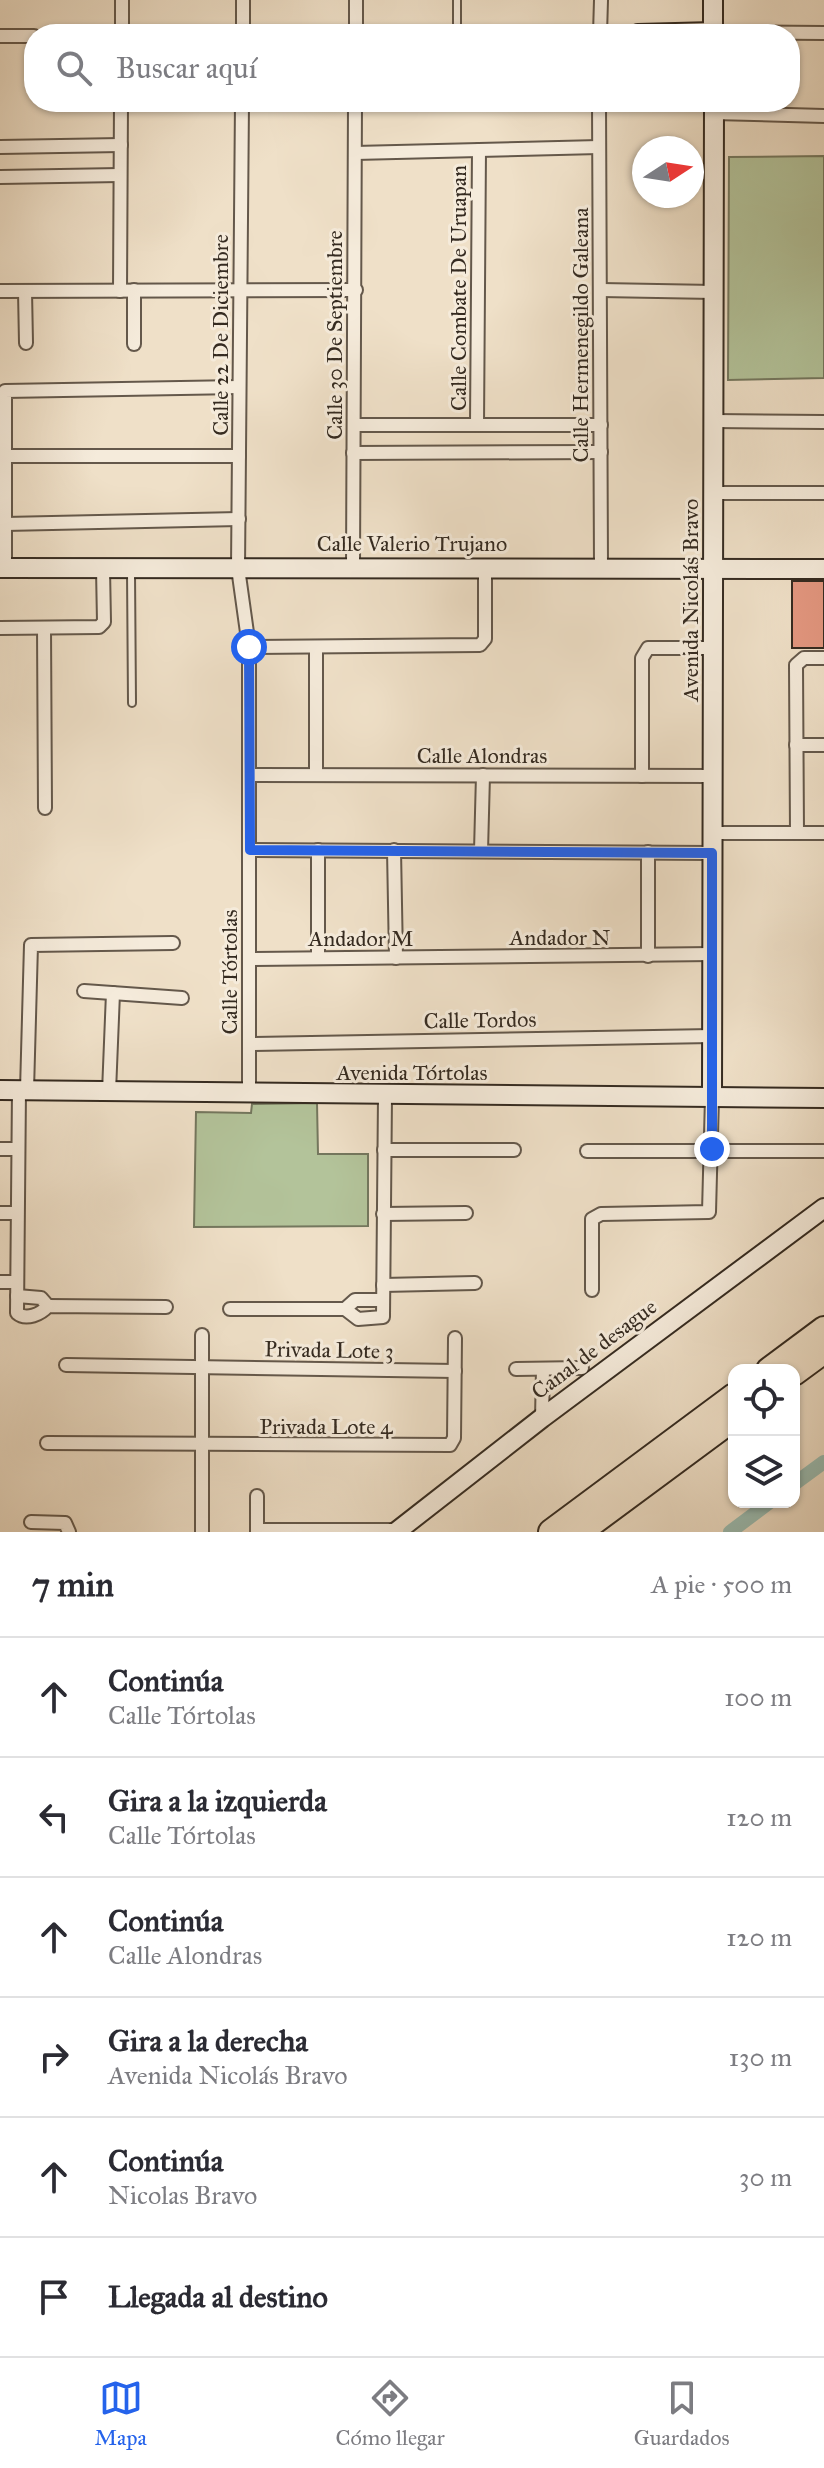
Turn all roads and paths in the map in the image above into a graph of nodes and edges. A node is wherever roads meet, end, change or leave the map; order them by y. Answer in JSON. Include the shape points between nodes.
{"nodes":[{"id":1,"x":122,"y":0,"type":"edge"},
{"id":2,"x":243,"y":0,"type":"edge"},
{"id":3,"x":356,"y":0,"type":"edge"},
{"id":4,"x":457,"y":0,"type":"edge"},
{"id":5,"x":601,"y":0,"type":"edge"},
{"id":6,"x":713,"y":0,"type":"edge"},
{"id":7,"x":122,"y":24,"type":"edge"},
{"id":8,"x":243,"y":24,"type":"edge"},
{"id":9,"x":356,"y":24,"type":"edge"},
{"id":10,"x":457,"y":24,"type":"edge"},
{"id":11,"x":600,"y":24,"type":"edge"},
{"id":12,"x":713,"y":24,"type":"edge"},
{"id":13,"x":800,"y":33,"type":"edge"},
{"id":14,"x":824,"y":33,"type":"edge"},
{"id":15,"x":0,"y":36,"type":"edge"},
{"id":16,"x":24,"y":36,"type":"edge"},
{"id":17,"x":121,"y":112,"type":"edge"},
{"id":18,"x":242,"y":112,"type":"edge"},
{"id":19,"x":355,"y":112,"type":"edge"},
{"id":20,"x":599,"y":112,"type":"edge"},
{"id":21,"x":714,"y":112,"type":"edge"},
{"id":22,"x":775,"y":112,"type":"edge"},
{"id":23,"x":824,"y":116,"type":"edge"},
{"id":24,"x":121,"y":145,"type":"junction"},
{"id":25,"x":0,"y":147,"type":"edge"},
{"id":26,"x":599,"y":147,"type":"junction"},
{"id":27,"x":479,"y":150,"type":"junction"},
{"id":28,"x":355,"y":153,"type":"junction"},
{"id":29,"x":120,"y":175,"type":"junction"},
{"id":30,"x":0,"y":177,"type":"edge"},
{"id":31,"x":134,"y":290,"type":"junction"},
{"id":32,"x":240,"y":290,"type":"junction"},
{"id":33,"x":356,"y":290,"type":"junction"},
{"id":34,"x":601,"y":290,"type":"junction"},
{"id":35,"x":0,"y":291,"type":"edge"},
{"id":36,"x":25,"y":291,"type":"junction"},
{"id":37,"x":120,"y":291,"type":"junction"},
{"id":38,"x":714,"y":292,"type":"junction"},
{"id":39,"x":26,"y":343,"type":"dead end"},
{"id":40,"x":134,"y":344,"type":"dead end"},
{"id":41,"x":239,"y":387,"type":"junction"},
{"id":42,"x":715,"y":421,"type":"junction"},
{"id":43,"x":824,"y":422,"type":"edge"},
{"id":44,"x":354,"y":425,"type":"junction"},
{"id":45,"x":477,"y":425,"type":"junction"},
{"id":46,"x":601,"y":425,"type":"junction"},
{"id":47,"x":601,"y":452,"type":"junction"},
{"id":48,"x":353,"y":453,"type":"junction"},
{"id":49,"x":5,"y":456,"type":"junction"},
{"id":50,"x":239,"y":456,"type":"junction"},
{"id":51,"x":715,"y":493,"type":"junction"},
{"id":52,"x":824,"y":493,"type":"edge"},
{"id":53,"x":239,"y":519,"type":"junction"},
{"id":54,"x":5,"y":524,"type":"junction"},
{"id":55,"x":353,"y":567,"type":"junction"},
{"id":56,"x":485,"y":567,"type":"junction"},
{"id":57,"x":601,"y":567,"type":"junction"},
{"id":58,"x":715,"y":567,"type":"junction"},
{"id":59,"x":2,"y":568,"type":"edge"},
{"id":60,"x":238,"y":568,"type":"junction"},
{"id":61,"x":103,"y":569,"type":"junction"},
{"id":62,"x":131,"y":569,"type":"junction"},
{"id":63,"x":824,"y":569,"type":"edge"},
{"id":64,"x":0,"y":628,"type":"edge"},
{"id":65,"x":44,"y":628,"type":"junction"},
{"id":66,"x":249,"y":647,"type":"junction"},
{"id":67,"x":316,"y":647,"type":"junction"},
{"id":68,"x":714,"y":648,"type":"junction"},
{"id":69,"x":824,"y":658,"type":"edge"},
{"id":70,"x":132,"y":703,"type":"dead end"},
{"id":71,"x":796,"y":745,"type":"junction"},
{"id":72,"x":824,"y":745,"type":"edge"},
{"id":73,"x":250,"y":775,"type":"junction"},
{"id":74,"x":316,"y":775,"type":"junction"},
{"id":75,"x":483,"y":775,"type":"junction"},
{"id":76,"x":642,"y":776,"type":"junction"},
{"id":77,"x":714,"y":776,"type":"junction"},
{"id":78,"x":45,"y":808,"type":"dead end"},
{"id":79,"x":714,"y":833,"type":"junction"},
{"id":80,"x":797,"y":833,"type":"junction"},
{"id":81,"x":824,"y":833,"type":"edge"},
{"id":82,"x":250,"y":850,"type":"junction"},
{"id":83,"x":318,"y":850,"type":"junction"},
{"id":84,"x":394,"y":850,"type":"junction"},
{"id":85,"x":481,"y":851,"type":"junction"},
{"id":86,"x":648,"y":852,"type":"junction"},
{"id":87,"x":712,"y":853,"type":"junction"},
{"id":88,"x":173,"y":943,"type":"dead end"},
{"id":89,"x":713,"y":954,"type":"junction"},
{"id":90,"x":648,"y":956,"type":"junction"},
{"id":91,"x":473,"y":957,"type":"joint"},
{"id":92,"x":318,"y":958,"type":"junction"},
{"id":93,"x":396,"y":958,"type":"junction"},
{"id":94,"x":249,"y":959,"type":"junction"},
{"id":95,"x":84,"y":991,"type":"dead end"},
{"id":96,"x":113,"y":993,"type":"junction"},
{"id":97,"x":182,"y":998,"type":"dead end"},
{"id":98,"x":712,"y":1036,"type":"junction"},
{"id":99,"x":249,"y":1044,"type":"junction"},
{"id":100,"x":15,"y":1090,"type":"edge"},
{"id":101,"x":109,"y":1092,"type":"junction"},
{"id":102,"x":249,"y":1094,"type":"junction"},
{"id":103,"x":385,"y":1096,"type":"junction"},
{"id":104,"x":712,"y":1097,"type":"junction"},
{"id":105,"x":824,"y":1098,"type":"edge"},
{"id":106,"x":0,"y":1149,"type":"edge"},
{"id":107,"x":18,"y":1149,"type":"junction"},
{"id":108,"x":712,"y":1149,"type":"junction"},
{"id":109,"x":384,"y":1150,"type":"junction"},
{"id":110,"x":514,"y":1150,"type":"dead end"},
{"id":111,"x":587,"y":1151,"type":"dead end"},
{"id":112,"x":824,"y":1151,"type":"edge"},
{"id":113,"x":824,"y":1208,"type":"edge"},
{"id":114,"x":0,"y":1213,"type":"edge"},
{"id":115,"x":17,"y":1213,"type":"junction"},
{"id":116,"x":466,"y":1213,"type":"dead end"},
{"id":117,"x":383,"y":1214,"type":"junction"},
{"id":118,"x":0,"y":1282,"type":"edge"},
{"id":119,"x":475,"y":1283,"type":"dead end"},
{"id":120,"x":383,"y":1285,"type":"junction"},
{"id":121,"x":17,"y":1289,"type":"junction"},
{"id":122,"x":592,"y":1290,"type":"dead end"},
{"id":123,"x":383,"y":1300,"type":"junction"},
{"id":124,"x":48,"y":1306,"type":"junction"},
{"id":125,"x":166,"y":1307,"type":"dead end"},
{"id":126,"x":230,"y":1309,"type":"dead end"},
{"id":127,"x":345,"y":1309,"type":"junction"},
{"id":128,"x":824,"y":1329,"type":"edge"},
{"id":129,"x":202,"y":1335,"type":"dead end"},
{"id":130,"x":455,"y":1338,"type":"dead end"},
{"id":131,"x":824,"y":1351,"type":"edge"},
{"id":132,"x":777,"y":1364,"type":"edge"},
{"id":133,"x":66,"y":1365,"type":"dead end"},
{"id":134,"x":202,"y":1368,"type":"junction"},
{"id":135,"x":582,"y":1368,"type":"dead end"},
{"id":136,"x":516,"y":1369,"type":"dead end"},
{"id":137,"x":543,"y":1369,"type":"junction"},
{"id":138,"x":800,"y":1369,"type":"edge"},
{"id":139,"x":455,"y":1371,"type":"junction"},
{"id":140,"x":728,"y":1400,"type":"edge"},
{"id":141,"x":542,"y":1418,"type":"junction"},
{"id":142,"x":728,"y":1422,"type":"edge"},
{"id":143,"x":47,"y":1443,"type":"dead end"},
{"id":144,"x":202,"y":1446,"type":"junction"},
{"id":145,"x":257,"y":1496,"type":"dead end"},
{"id":146,"x":31,"y":1522,"type":"dead end"},
{"id":147,"x":257,"y":1531,"type":"edge"},
{"id":148,"x":398,"y":1531,"type":"edge"},
{"id":149,"x":69,"y":1532,"type":"edge"},
{"id":150,"x":202,"y":1532,"type":"edge"},
{"id":151,"x":551,"y":1532,"type":"edge"},
{"id":152,"x":580,"y":1532,"type":"edge"}],
"edges":[{"from":1,"to":7,"type":"street"},
{"from":2,"to":8,"type":"street"},
{"from":3,"to":9,"type":"street"},
{"from":4,"to":10,"type":"lane"},
{"from":5,"to":11,"type":"street"},
{"from":6,"to":12,"type":"street"},
{"from":13,"to":14,"type":"street"},
{"from":15,"to":16,"type":"street"},
{"from":17,"to":24,"type":"street"},
{"from":18,"to":32,"type":"street","name":"Calle 22 De Diciembre"},
{"from":19,"to":28,"type":"street","name":"Calle 30 De Septiembre"},
{"from":20,"to":26,"type":"street","name":"Calle Hermenegildo Galeana"},
{"from":21,"to":38,"type":"street","name":"Avenida Nicolás Bravo"},
{"from":22,"to":23,"type":"street"},
{"from":24,"to":25,"type":"street"},
{"from":24,"to":29,"type":"street"},
{"from":26,"to":27,"type":"street"},
{"from":26,"to":34,"type":"street","name":"Calle Hermenegildo Galeana"},
{"from":27,"to":28,"type":"street"},
{"from":27,"to":45,"type":"street","name":"Calle Combate De Uruapan"},
{"from":28,"to":33,"type":"street","name":"Calle 30 De Septiembre"},
{"from":29,"to":30,"type":"street"},
{"from":29,"to":37,"type":"street"},
{"from":31,"to":32,"type":"street"},
{"from":31,"to":37,"type":"street"},
{"from":31,"to":40,"type":"street"},
{"from":32,"to":33,"type":"street"},
{"from":32,"to":41,"type":"street","name":"Calle 22 De Diciembre"},
{"from":33,"to":44,"type":"street","name":"Calle 30 De Septiembre"},
{"from":34,"to":38,"type":"street"},
{"from":34,"to":46,"type":"street","name":"Calle Hermenegildo Galeana"},
{"from":35,"to":36,"type":"street"},
{"from":36,"to":37,"type":"street"},
{"from":36,"to":39,"type":"street"},
{"from":38,"to":42,"type":"street","name":"Avenida Nicolás Bravo"},
{"from":41,"to":49,"type":"street","via":[[5,391]]},
{"from":41,"to":50,"type":"street","name":"Calle 22 De Diciembre"},
{"from":42,"to":43,"type":"street"},
{"from":42,"to":51,"type":"street","name":"Avenida Nicolás Bravo"},
{"from":44,"to":45,"type":"street"},
{"from":44,"to":48,"type":"street","name":"Calle 30 De Septiembre"},
{"from":45,"to":46,"type":"street"},
{"from":46,"to":47,"type":"street","name":"Calle Hermenegildo Galeana"},
{"from":47,"to":48,"type":"street"},
{"from":47,"to":57,"type":"street","name":"Calle Hermenegildo Galeana"},
{"from":48,"to":55,"type":"street","name":"Calle 30 De Septiembre"},
{"from":49,"to":50,"type":"street"},
{"from":49,"to":54,"type":"street"},
{"from":50,"to":53,"type":"street","name":"Calle 22 De Diciembre"},
{"from":51,"to":52,"type":"street"},
{"from":51,"to":58,"type":"street","name":"Avenida Nicolás Bravo"},
{"from":53,"to":54,"type":"street"},
{"from":53,"to":60,"type":"street","name":"Calle 22 De Diciembre"},
{"from":54,"to":59,"type":"street"},
{"from":55,"to":56,"type":"street","name":"Calle Valerio Trujano"},
{"from":55,"to":60,"type":"street","name":"Calle Valerio Trujano"},
{"from":56,"to":57,"type":"street","name":"Calle Valerio Trujano"},
{"from":56,"to":67,"type":"street","via":[[485,639],[480,645]]},
{"from":57,"to":58,"type":"street","name":"Calle Valerio Trujano"},
{"from":58,"to":63,"type":"street","name":"Calle Valerio Trujano"},
{"from":58,"to":68,"type":"street","name":"Avenida Nicolás Bravo"},
{"from":59,"to":61,"type":"street","name":"Calle Valerio Trujano"},
{"from":60,"to":62,"type":"street","name":"Calle Valerio Trujano"},
{"from":60,"to":66,"type":"street","name":"Calle Tórtolas"},
{"from":61,"to":62,"type":"street","name":"Calle Valerio Trujano"},
{"from":61,"to":65,"type":"street","via":[[104,622],[99,627]]},
{"from":62,"to":70,"type":"lane"},
{"from":64,"to":65,"type":"street"},
{"from":65,"to":78,"type":"street"},
{"from":66,"to":67,"type":"street"},
{"from":66,"to":73,"type":"street","name":"Calle Tórtolas"},
{"from":67,"to":74,"type":"street"},
{"from":68,"to":76,"type":"street","via":[[648,648],[642,658]]},
{"from":68,"to":77,"type":"street","name":"Avenida Nicolás Bravo"},
{"from":69,"to":71,"type":"street","via":[[804,658],[796,665]]},
{"from":71,"to":72,"type":"street"},
{"from":71,"to":80,"type":"street"},
{"from":73,"to":74,"type":"street","name":"Calle Alondras"},
{"from":73,"to":82,"type":"street","name":"Calle Tórtolas"},
{"from":74,"to":75,"type":"street","name":"Calle Alondras"},
{"from":75,"to":76,"type":"street","name":"Calle Alondras"},
{"from":75,"to":85,"type":"street"},
{"from":76,"to":77,"type":"street","name":"Calle Alondras"},
{"from":77,"to":79,"type":"street","name":"Avenida Nicolás Bravo"},
{"from":79,"to":80,"type":"street"},
{"from":79,"to":87,"type":"street","name":"Avenida Nicolás Bravo"},
{"from":80,"to":81,"type":"street"},
{"from":82,"to":83,"type":"street"},
{"from":82,"to":94,"type":"street","name":"Calle Tórtolas"},
{"from":83,"to":84,"type":"street"},
{"from":83,"to":92,"type":"street"},
{"from":84,"to":85,"type":"street"},
{"from":84,"to":93,"type":"street"},
{"from":85,"to":86,"type":"street"},
{"from":86,"to":87,"type":"street"},
{"from":86,"to":90,"type":"street"},
{"from":87,"to":89,"type":"street","name":"Avenida Nicolás Bravo"},
{"from":88,"to":100,"type":"street","via":[[31,945]]},
{"from":89,"to":90,"type":"street"},
{"from":89,"to":98,"type":"street","name":"Avenida Nicolás Bravo"},
{"from":90,"to":91,"type":"street","name":"Andador N"},
{"from":91,"to":93,"type":"street","name":"Andador M"},
{"from":92,"to":93,"type":"street","name":"Andador M"},
{"from":92,"to":94,"type":"street","name":"Andador M"},
{"from":94,"to":99,"type":"street","name":"Calle Tórtolas"},
{"from":95,"to":96,"type":"street"},
{"from":96,"to":97,"type":"street"},
{"from":96,"to":101,"type":"street"},
{"from":98,"to":99,"type":"street","name":"Calle Tordos"},
{"from":98,"to":104,"type":"street","name":"Avenida Nicolás Bravo"},
{"from":99,"to":102,"type":"street","name":"Calle Tórtolas"},
{"from":100,"to":101,"type":"street","name":"Avenida Tórtolas"},
{"from":100,"to":107,"type":"street"},
{"from":101,"to":102,"type":"street","name":"Avenida Tórtolas"},
{"from":102,"to":103,"type":"street","name":"Avenida Tórtolas"},
{"from":103,"to":104,"type":"street","name":"Avenida Tórtolas"},
{"from":103,"to":109,"type":"street"},
{"from":104,"to":105,"type":"street","name":"Avenida Tórtolas"},
{"from":104,"to":108,"type":"street"},
{"from":106,"to":107,"type":"street"},
{"from":107,"to":115,"type":"street"},
{"from":108,"to":111,"type":"street"},
{"from":108,"to":112,"type":"street"},
{"from":108,"to":122,"type":"street","via":[[709,1212],[601,1214],[592,1219]]},
{"from":109,"to":110,"type":"street"},
{"from":109,"to":117,"type":"street"},
{"from":113,"to":141,"type":"street","name":"Canal de desague"},
{"from":114,"to":115,"type":"street"},
{"from":115,"to":121,"type":"street"},
{"from":116,"to":117,"type":"street"},
{"from":117,"to":120,"type":"street"},
{"from":118,"to":121,"type":"street"},
{"from":119,"to":120,"type":"street"},
{"from":120,"to":123,"type":"street"},
{"from":121,"to":124,"type":"street"},
{"from":121,"to":124,"type":"street","via":[[20,1316],[39,1314]]},
{"from":123,"to":127,"type":"street","via":[[355,1300]]},
{"from":123,"to":127,"type":"street","via":[[380,1320],[358,1319]]},
{"from":124,"to":125,"type":"street"},
{"from":126,"to":127,"type":"street"},
{"from":128,"to":132,"type":"highway"},
{"from":129,"to":134,"type":"street"},
{"from":130,"to":139,"type":"street"},
{"from":131,"to":138,"type":"highway"},
{"from":133,"to":134,"type":"street","name":"Privada Lote 3"},
{"from":134,"to":139,"type":"street","name":"Privada Lote 3"},
{"from":134,"to":144,"type":"street"},
{"from":135,"to":137,"type":"street"},
{"from":136,"to":137,"type":"street"},
{"from":137,"to":141,"type":"street"},
{"from":139,"to":144,"type":"street","name":"Privada Lote 4","via":[[450,1445]]},
{"from":140,"to":151,"type":"highway"},
{"from":141,"to":148,"type":"street","name":"Canal de desague"},
{"from":142,"to":152,"type":"highway"},
{"from":143,"to":144,"type":"street","name":"Privada Lote 4"},
{"from":144,"to":150,"type":"street"},
{"from":145,"to":147,"type":"street"},
{"from":146,"to":149,"type":"street","via":[[65,1523]]},
{"from":147,"to":148,"type":"street"}]}
